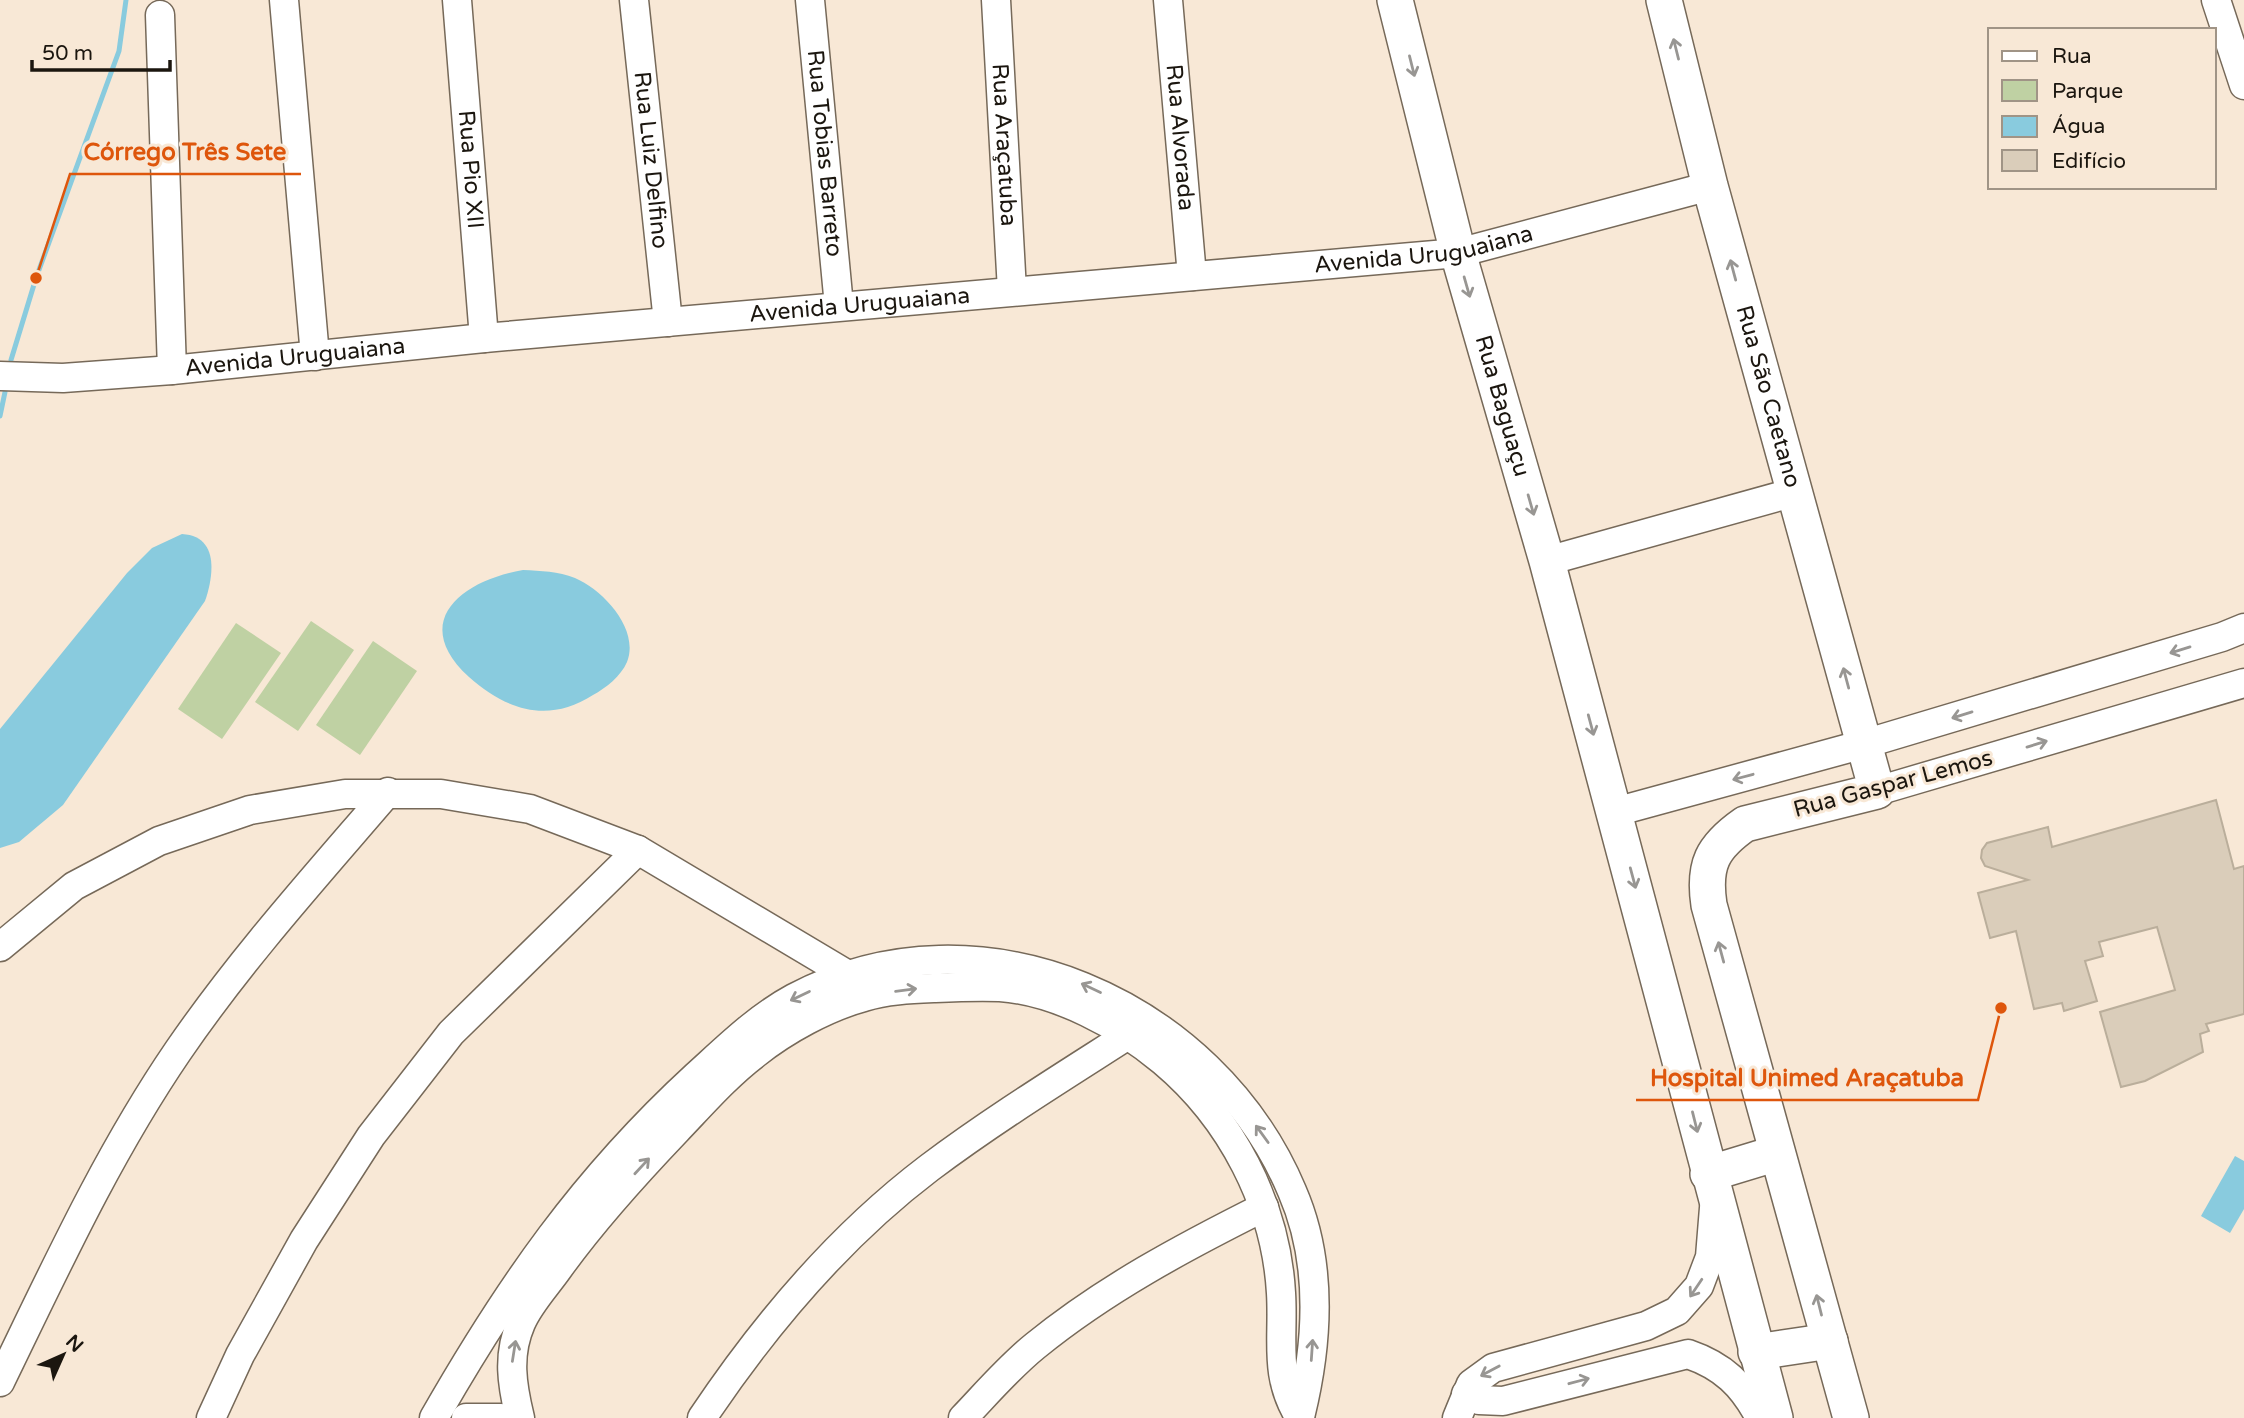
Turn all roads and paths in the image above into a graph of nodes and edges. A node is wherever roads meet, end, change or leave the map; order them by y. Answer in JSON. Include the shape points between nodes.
{"nodes":[{"id":1,"x":284,"y":0,"type":"edge"},
{"id":2,"x":457,"y":0,"type":"edge"},
{"id":3,"x":634,"y":0,"type":"edge"},
{"id":4,"x":810,"y":0,"type":"edge"},
{"id":5,"x":996,"y":0,"type":"edge"},
{"id":6,"x":1168,"y":0,"type":"edge"},
{"id":7,"x":1395,"y":0,"type":"edge"},
{"id":8,"x":1664,"y":0,"type":"edge"},
{"id":9,"x":2216,"y":0,"type":"edge"},
{"id":10,"x":160,"y":15,"type":"dead end"},
{"id":11,"x":2244,"y":85,"type":"edge"},
{"id":12,"x":1710,"y":186,"type":"junction"},
{"id":13,"x":1458,"y":253,"type":"junction"},
{"id":14,"x":1192,"y":276,"type":"junction"},
{"id":15,"x":1012,"y":292,"type":"junction"},
{"id":16,"x":839,"y":306,"type":"junction"},
{"id":17,"x":667,"y":322,"type":"junction"},
{"id":18,"x":484,"y":338,"type":"junction"},
{"id":19,"x":315,"y":356,"type":"junction"},
{"id":20,"x":172,"y":370,"type":"junction"},
{"id":21,"x":0,"y":376,"type":"edge"},
{"id":22,"x":1795,"y":492,"type":"junction"},
{"id":23,"x":1547,"y":561,"type":"junction"},
{"id":24,"x":2244,"y":628,"type":"edge"},
{"id":25,"x":2244,"y":683,"type":"edge"},
{"id":26,"x":1864,"y":744,"type":"junction"},
{"id":27,"x":1877,"y":791,"type":"junction"},
{"id":28,"x":388,"y":792,"type":"junction"},
{"id":29,"x":1615,"y":812,"type":"junction"},
{"id":30,"x":639,"y":850,"type":"junction"},
{"id":31,"x":0,"y":947,"type":"edge"},
{"id":32,"x":856,"y":986,"type":"junction"},
{"id":33,"x":1128,"y":1035,"type":"junction"},
{"id":34,"x":1188,"y":1067,"type":"junction"},
{"id":35,"x":1777,"y":1153,"type":"junction"},
{"id":36,"x":1711,"y":1186,"type":"junction"},
{"id":37,"x":1264,"y":1207,"type":"junction"},
{"id":38,"x":1308,"y":1243,"type":"junction"},
{"id":39,"x":1276,"y":1251,"type":"junction"},
{"id":40,"x":1830,"y":1341,"type":"junction"},
{"id":41,"x":1756,"y":1352,"type":"junction"},
{"id":42,"x":0,"y":1382,"type":"edge"},
{"id":43,"x":1462,"y":1406,"type":"edge"},
{"id":44,"x":211,"y":1418,"type":"edge"},
{"id":45,"x":434,"y":1418,"type":"edge"},
{"id":46,"x":466,"y":1418,"type":"edge"},
{"id":47,"x":501,"y":1418,"type":"edge"},
{"id":48,"x":520,"y":1418,"type":"edge"},
{"id":49,"x":702,"y":1418,"type":"edge"},
{"id":50,"x":963,"y":1418,"type":"edge"},
{"id":51,"x":1300,"y":1418,"type":"edge"},
{"id":52,"x":1760,"y":1418,"type":"edge"},
{"id":53,"x":1775,"y":1418,"type":"edge"},
{"id":54,"x":1851,"y":1418,"type":"edge"}],
"edges":[{"from":1,"to":19,"type":"street"},
{"from":2,"to":18,"type":"street","name":"Rua Pio XII"},
{"from":3,"to":17,"type":"street","name":"Rua Luiz Delfino"},
{"from":4,"to":16,"type":"street","name":"Rua Tobias Barreto"},
{"from":5,"to":15,"type":"street","name":"Rua Araçatuba"},
{"from":6,"to":14,"type":"street","name":"Rua Alvorada"},
{"from":7,"to":13,"type":"main road","name":"Rua Baguaçu","one_way":true},
{"from":12,"to":8,"type":"main road","name":"Rua São Caetano","one_way":true},
{"from":9,"to":11,"type":"street"},
{"from":10,"to":20,"type":"street"},
{"from":12,"to":13,"type":"street","name":"Avenida Uruguaiana"},
{"from":22,"to":12,"type":"main road","name":"Rua São Caetano","one_way":true},
{"from":13,"to":14,"type":"street","name":"Avenida Uruguaiana"},
{"from":13,"to":23,"type":"main road","name":"Rua Baguaçu","one_way":true},
{"from":14,"to":15,"type":"street","name":"Avenida Uruguaiana"},
{"from":15,"to":16,"type":"street","name":"Avenida Uruguaiana"},
{"from":16,"to":17,"type":"street","name":"Avenida Uruguaiana"},
{"from":17,"to":18,"type":"street","name":"Avenida Uruguaiana"},
{"from":18,"to":19,"type":"street","name":"Avenida Uruguaiana"},
{"from":19,"to":20,"type":"street","name":"Avenida Uruguaiana"},
{"from":20,"to":21,"type":"street","name":"Avenida Uruguaiana","via":[[64,378]]},
{"from":22,"to":23,"type":"street"},
{"from":26,"to":22,"type":"main road","name":"Rua São Caetano","one_way":true},
{"from":23,"to":29,"type":"main road","name":"Rua Baguaçu","one_way":true},
{"from":24,"to":26,"type":"street","name":"Rua Gaspar Lemos","one_way":true},
{"from":27,"to":25,"type":"street","name":"Rua Gaspar Lemos","one_way":true},
{"from":26,"to":27,"type":"main road","name":"Rua São Caetano"},
{"from":26,"to":29,"type":"street","name":"Rua Gaspar Lemos","one_way":true},
{"from":35,"to":27,"type":"main road","name":"Rua Gaspar Lemos","one_way":true,"via":[[1709,905],[1707,871],[1727,837],[1745,824]]},
{"from":28,"to":30,"type":"street","via":[[441,794],[530,809]]},
{"from":28,"to":31,"type":"street","via":[[345,794],[250,810],[159,841],[74,886]]},
{"from":28,"to":42,"type":"street","via":[[248,955],[178,1052],[117,1149]]},
{"from":29,"to":36,"type":"main road","name":"Rua Baguaçu","one_way":true},
{"from":30,"to":32,"type":"street"},
{"from":30,"to":44,"type":"street","via":[[451,1033],[371,1136],[304,1240]]},
{"from":32,"to":33,"type":"street","one_way":true,"via":[[1003,987],[1057,1001]]},
{"from":34,"to":32,"type":"street","one_way":true,"via":[[1137,1011],[1083,984],[1025,967],[965,959],[904,961]]},
{"from":32,"to":45,"type":"street","one_way":true,"via":[[793,999],[746,1030],[614,1157],[548,1237]]},
{"from":48,"to":32,"type":"street","one_way":true,"via":[[511,1365],[518,1332],[583,1235],[669,1138],[754,1054]]},
{"from":33,"to":34,"type":"street"},
{"from":33,"to":49,"type":"street","via":[[928,1169],[864,1224],[804,1283],[751,1346]]},
{"from":34,"to":37,"type":"street","via":[[1244,1162]]},
{"from":38,"to":34,"type":"street","one_way":true,"via":[[1293,1193],[1266,1138]]},
{"from":35,"to":36,"type":"main road"},
{"from":40,"to":35,"type":"main road","name":"Rua Gaspar Lemos","one_way":true},
{"from":36,"to":41,"type":"main road","name":"Rua Baguaçu"},
{"from":36,"to":43,"type":"street","one_way":true,"via":[[1710,1257],[1699,1286],[1677,1311],[1646,1326],[1493,1368],[1471,1384]]},
{"from":37,"to":39,"type":"street"},
{"from":37,"to":50,"type":"street","via":[[1149,1267],[1088,1306],[1033,1348]]},
{"from":38,"to":39,"type":"street"},
{"from":51,"to":38,"type":"street","one_way":true,"via":[[1311,1372],[1315,1313]]},
{"from":39,"to":51,"type":"street","via":[[1283,1319],[1282,1374]]},
{"from":40,"to":41,"type":"main road"},
{"from":40,"to":54,"type":"main road","name":"Rua Gaspar Lemos"},
{"from":41,"to":53,"type":"main road","name":"Rua Baguaçu"},
{"from":43,"to":52,"type":"street","one_way":true,"via":[[1503,1401],[1688,1354],[1713,1362],[1733,1378]]},
{"from":46,"to":47,"type":"street"}]}
